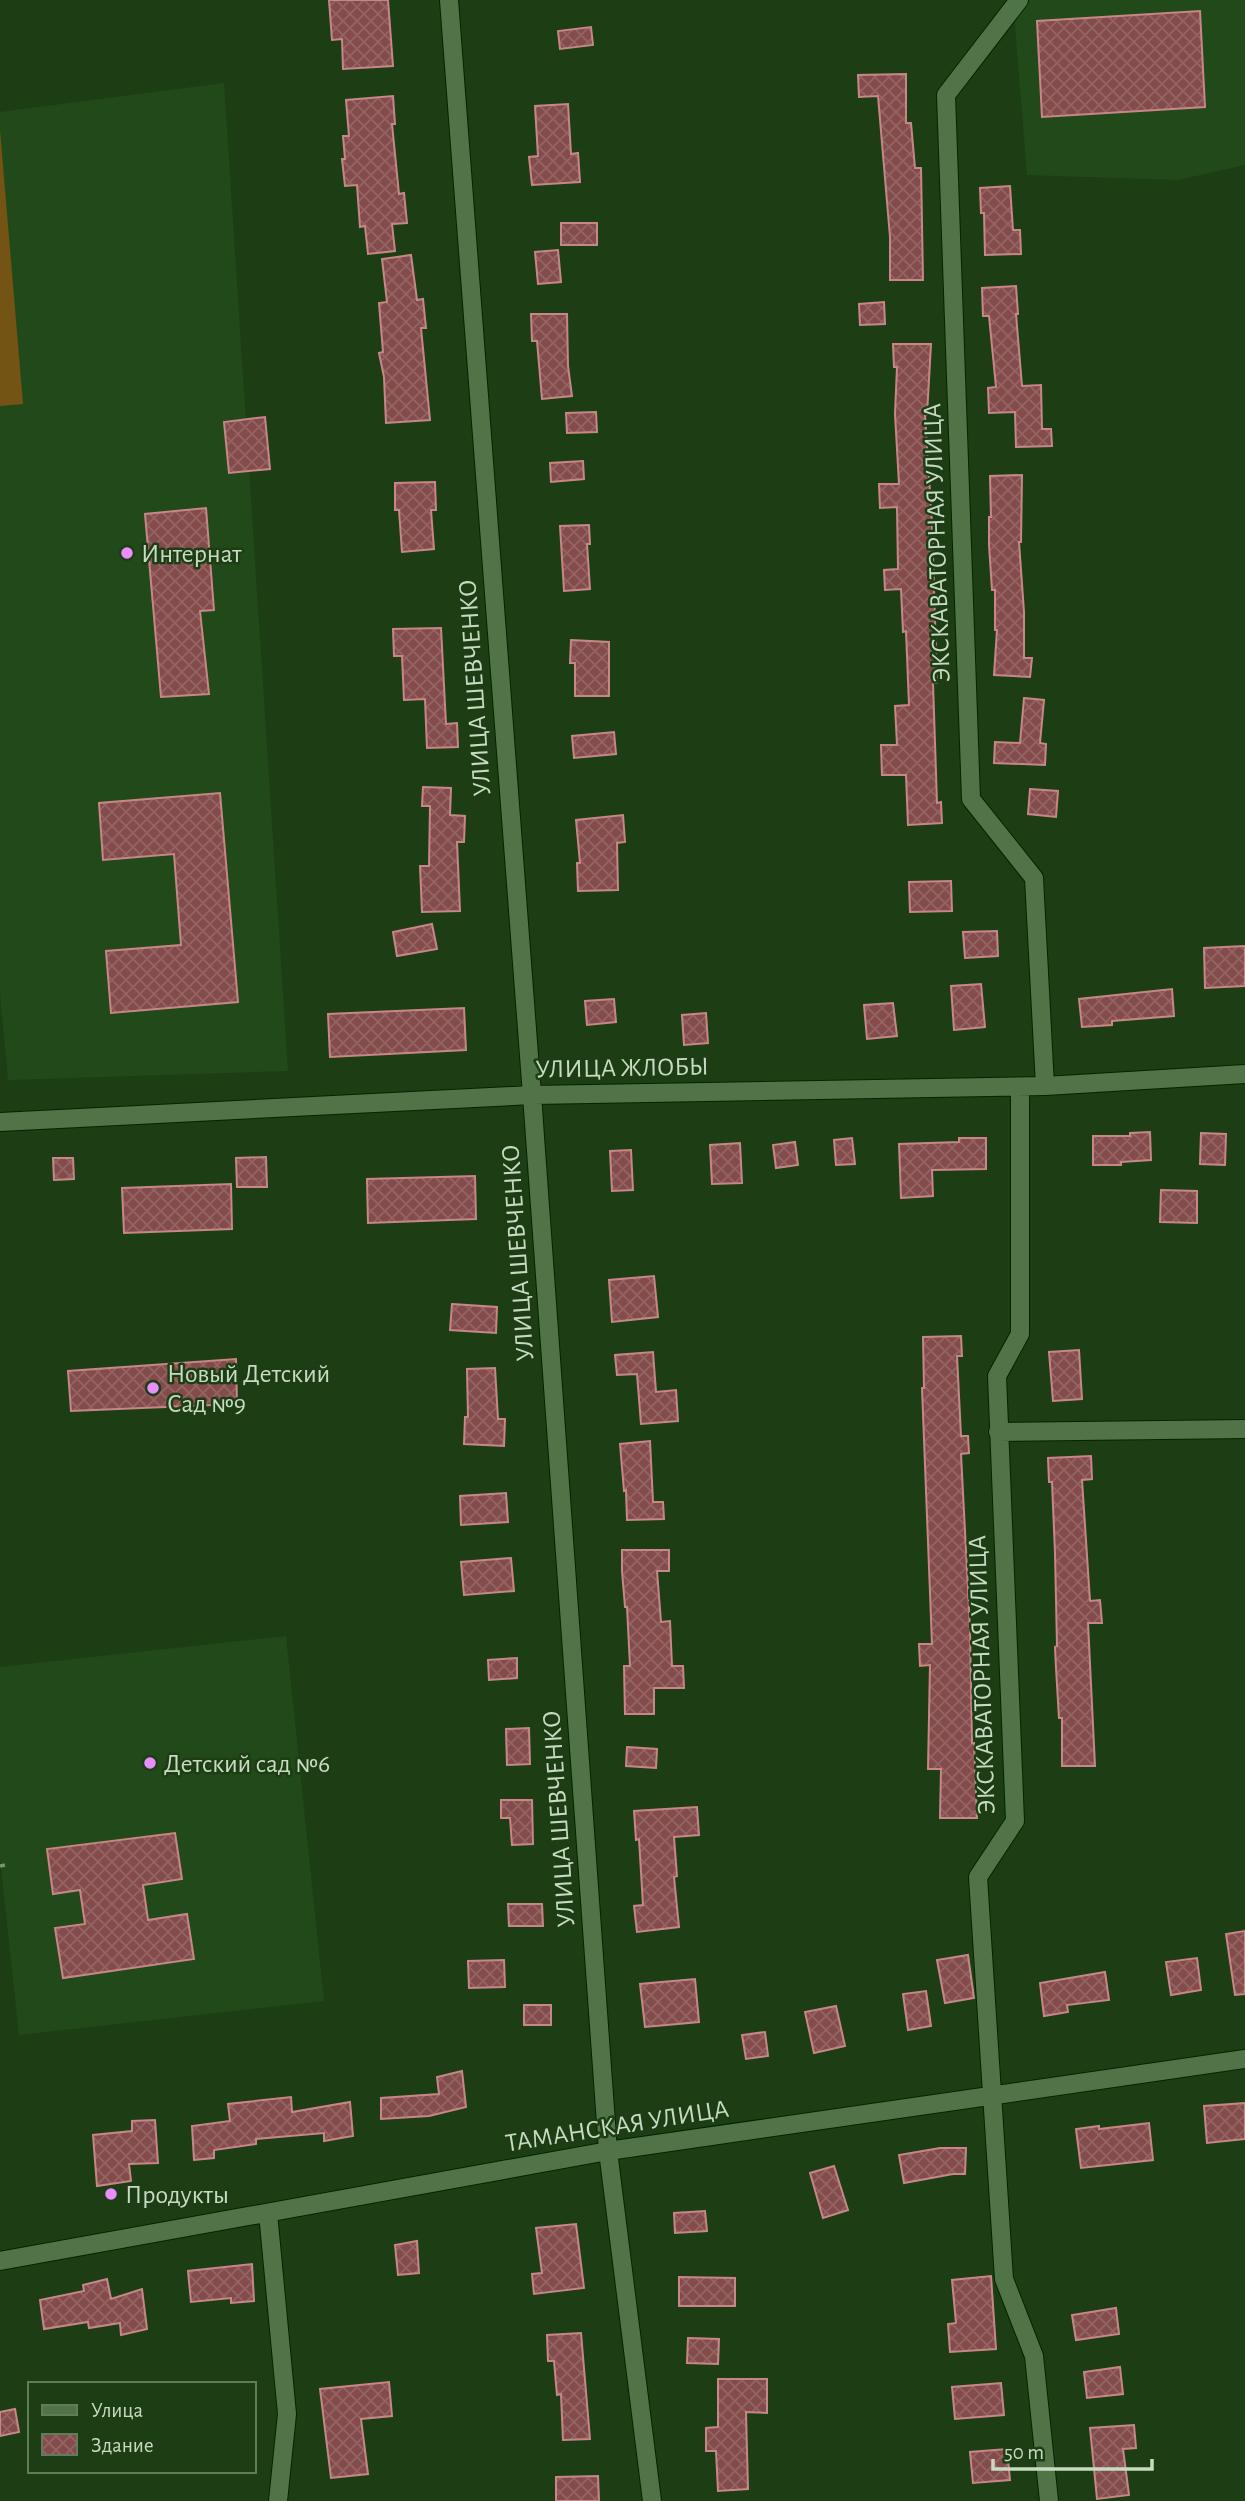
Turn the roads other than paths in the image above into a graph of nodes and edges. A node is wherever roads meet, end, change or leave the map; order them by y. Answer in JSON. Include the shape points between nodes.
{"nodes":[{"id":1,"x":449,"y":0,"type":"edge"},
{"id":2,"x":1019,"y":0,"type":"edge"},
{"id":3,"x":1245,"y":1074,"type":"edge"},
{"id":4,"x":1045,"y":1086,"type":"junction"},
{"id":5,"x":1020,"y":1087,"type":"junction"},
{"id":6,"x":532,"y":1095,"type":"junction"},
{"id":7,"x":0,"y":1122,"type":"edge"},
{"id":8,"x":1245,"y":1429,"type":"edge"},
{"id":9,"x":998,"y":1433,"type":"junction"},
{"id":10,"x":1245,"y":2059,"type":"edge"},
{"id":11,"x":993,"y":2094,"type":"junction"},
{"id":12,"x":608,"y":2151,"type":"junction"},
{"id":13,"x":268,"y":2213,"type":"junction"},
{"id":14,"x":0,"y":2261,"type":"edge"},
{"id":15,"x":278,"y":2501,"type":"edge"},
{"id":16,"x":652,"y":2501,"type":"edge"},
{"id":17,"x":1049,"y":2501,"type":"edge"}],
"edges":[{"from":1,"to":6,"type":"street","name":"УЛИЦА ШЕВЧЕНКО"},
{"from":2,"to":4,"type":"street","name":"ЭКСКАВАТОРНАЯ УЛИЦА","via":[[946,95],[971,799],[1034,878]]},
{"from":3,"to":4,"type":"street","name":"УЛИЦА ЖЛОБЫ"},
{"from":4,"to":5,"type":"street","name":"УЛИЦА ЖЛОБЫ"},
{"from":5,"to":6,"type":"street","name":"УЛИЦА ЖЛОБЫ"},
{"from":5,"to":9,"type":"street","name":"ЭКСКАВАТОРНАЯ УЛИЦА","via":[[1020,1334],[997,1376]]},
{"from":6,"to":7,"type":"street","name":"УЛИЦА ЖЛОБЫ"},
{"from":6,"to":12,"type":"street","name":"УЛИЦА ШЕВЧЕНКО"},
{"from":8,"to":9,"type":"street"},
{"from":9,"to":11,"type":"street","name":"ЭКСКАВАТОРНАЯ УЛИЦА","via":[[1015,1821],[978,1877]]},
{"from":10,"to":11,"type":"street","name":"ТАМАНСКАЯ УЛИЦА"},
{"from":11,"to":12,"type":"street","name":"ТАМАНСКАЯ УЛИЦА"},
{"from":11,"to":17,"type":"street","name":"ЭКСКАВАТОРНАЯ УЛИЦА","via":[[1004,2280],[1034,2356]]},
{"from":12,"to":13,"type":"street","name":"ТАМАНСКАЯ УЛИЦА"},
{"from":12,"to":16,"type":"street","name":"УЛИЦА ШЕВЧЕНКО"},
{"from":13,"to":14,"type":"street","name":"ТАМАНСКАЯ УЛИЦА"},
{"from":13,"to":15,"type":"street","via":[[287,2414]]}]}
